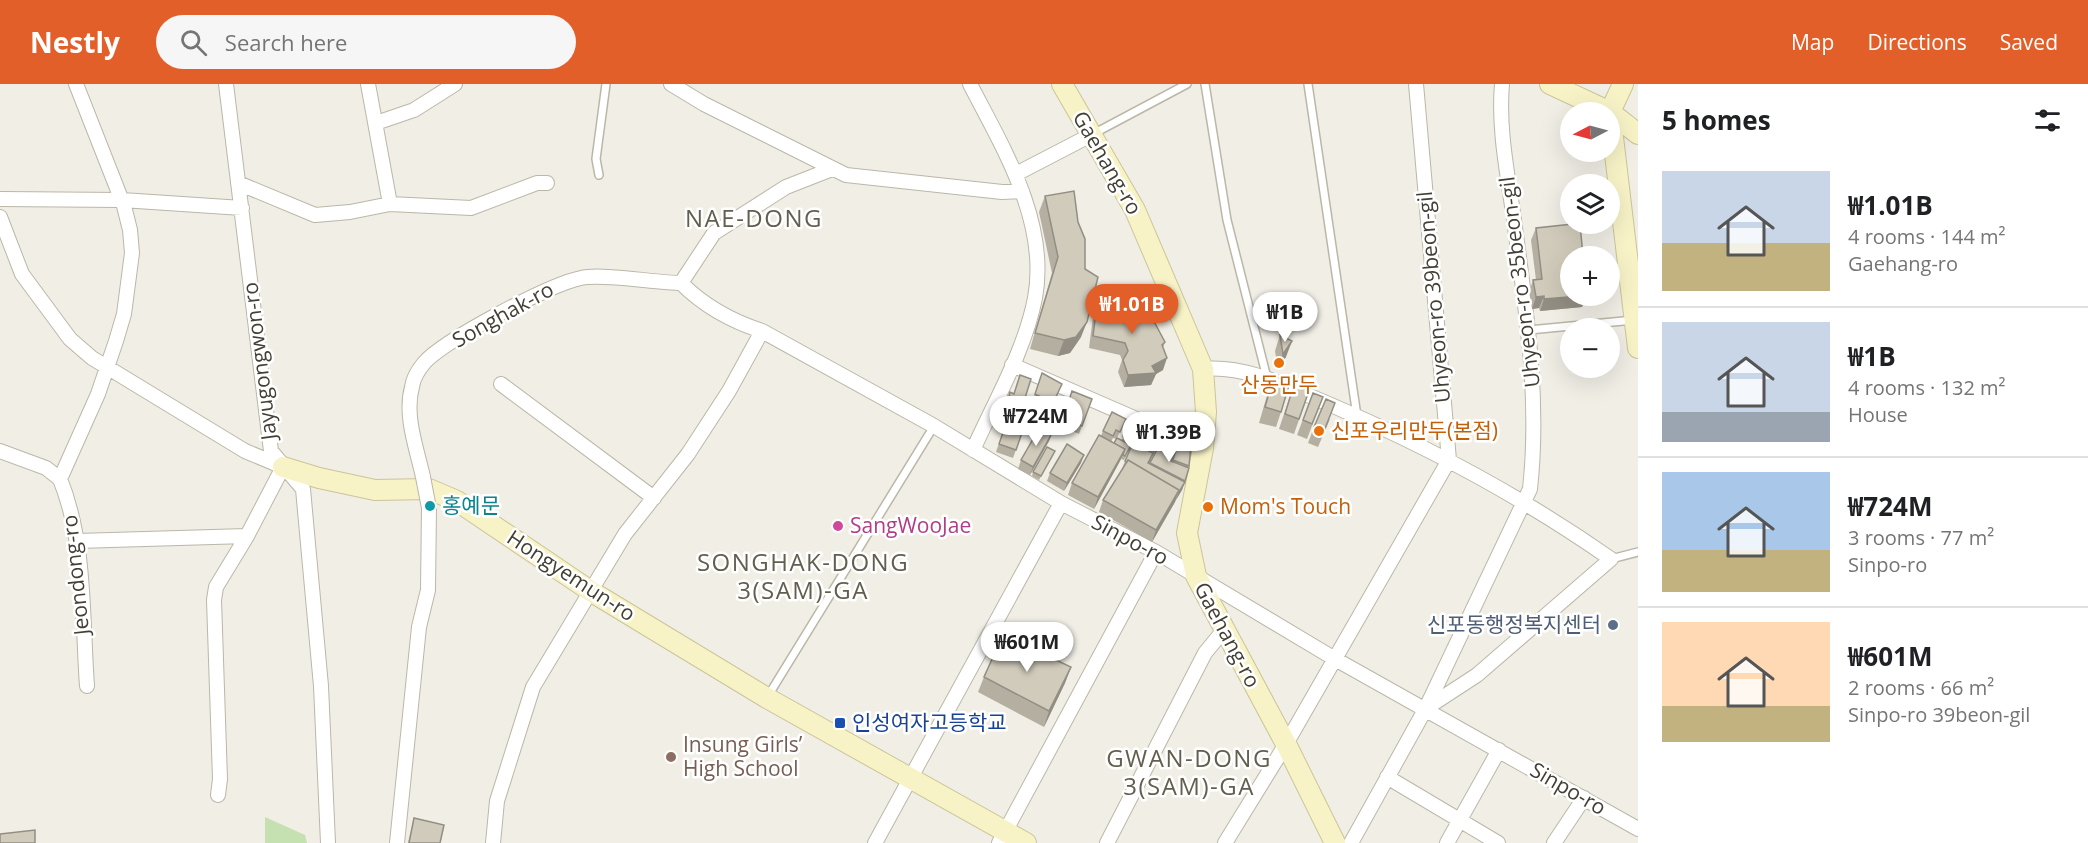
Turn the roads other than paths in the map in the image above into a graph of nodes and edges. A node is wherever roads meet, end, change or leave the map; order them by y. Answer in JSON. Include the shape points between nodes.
{"nodes":[{"id":1,"x":76,"y":84,"type":"edge"},
{"id":2,"x":226,"y":84,"type":"edge"},
{"id":3,"x":368,"y":84,"type":"edge"},
{"id":4,"x":455,"y":84,"type":"edge"},
{"id":5,"x":606,"y":84,"type":"edge"},
{"id":6,"x":671,"y":84,"type":"edge"},
{"id":7,"x":970,"y":84,"type":"edge"},
{"id":8,"x":1062,"y":84,"type":"edge"},
{"id":9,"x":1188,"y":84,"type":"edge"},
{"id":10,"x":1205,"y":84,"type":"edge"},
{"id":11,"x":1308,"y":84,"type":"edge"},
{"id":12,"x":1416,"y":84,"type":"edge"},
{"id":13,"x":1502,"y":84,"type":"edge"},
{"id":14,"x":1550,"y":84,"type":"edge"},
{"id":15,"x":1623,"y":84,"type":"edge"},
{"id":16,"x":1589,"y":102,"type":"edge"},
{"id":17,"x":1615,"y":102,"type":"edge"},
{"id":18,"x":1620,"y":120,"type":"edge"},
{"id":19,"x":376,"y":123,"type":"junction"},
{"id":20,"x":1638,"y":134,"type":"edge"},
{"id":21,"x":1091,"y":135,"type":"junction"},
{"id":22,"x":1616,"y":162,"type":"edge"},
{"id":23,"x":832,"y":169,"type":"junction"},
{"id":24,"x":1016,"y":174,"type":"junction"},
{"id":25,"x":599,"y":175,"type":"dead end"},
{"id":26,"x":238,"y":183,"type":"junction"},
{"id":27,"x":547,"y":183,"type":"dead end"},
{"id":28,"x":1022,"y":191,"type":"junction"},
{"id":29,"x":0,"y":199,"type":"edge"},
{"id":30,"x":122,"y":200,"type":"junction"},
{"id":31,"x":390,"y":204,"type":"junction"},
{"id":32,"x":242,"y":208,"type":"junction"},
{"id":33,"x":0,"y":216,"type":"edge"},
{"id":34,"x":681,"y":283,"type":"junction"},
{"id":35,"x":1635,"y":320,"type":"junction"},
{"id":36,"x":1529,"y":330,"type":"junction"},
{"id":37,"x":762,"y":331,"type":"junction"},
{"id":38,"x":1638,"y":348,"type":"edge"},
{"id":39,"x":1012,"y":365,"type":"junction"},
{"id":40,"x":108,"y":367,"type":"junction"},
{"id":41,"x":1203,"y":369,"type":"junction"},
{"id":42,"x":1267,"y":378,"type":"junction"},
{"id":43,"x":501,"y":384,"type":"dead end"},
{"id":44,"x":1357,"y":416,"type":"junction"},
{"id":45,"x":934,"y":426,"type":"junction"},
{"id":46,"x":1203,"y":448,"type":"junction"},
{"id":47,"x":973,"y":450,"type":"junction"},
{"id":48,"x":0,"y":451,"type":"edge"},
{"id":49,"x":1449,"y":460,"type":"junction"},
{"id":50,"x":283,"y":467,"type":"junction"},
{"id":51,"x":60,"y":479,"type":"junction"},
{"id":52,"x":654,"y":498,"type":"junction"},
{"id":53,"x":1525,"y":501,"type":"junction"},
{"id":54,"x":1061,"y":503,"type":"junction"},
{"id":55,"x":248,"y":536,"type":"junction"},
{"id":56,"x":77,"y":542,"type":"junction"},
{"id":57,"x":1156,"y":552,"type":"junction"},
{"id":58,"x":1638,"y":552,"type":"edge"},
{"id":59,"x":1611,"y":559,"type":"junction"},
{"id":60,"x":1196,"y":576,"type":"junction"},
{"id":61,"x":592,"y":592,"type":"junction"},
{"id":62,"x":1223,"y":631,"type":"junction"},
{"id":63,"x":1335,"y":659,"type":"junction"},
{"id":64,"x":87,"y":686,"type":"dead end"},
{"id":65,"x":767,"y":698,"type":"junction"},
{"id":66,"x":1426,"y":708,"type":"junction"},
{"id":67,"x":1286,"y":744,"type":"junction"},
{"id":68,"x":1499,"y":750,"type":"junction"},
{"id":69,"x":1387,"y":777,"type":"junction"},
{"id":70,"x":911,"y":778,"type":"junction"},
{"id":71,"x":218,"y":795,"type":"dead end"},
{"id":72,"x":1584,"y":798,"type":"junction"},
{"id":73,"x":1459,"y":820,"type":"junction"},
{"id":74,"x":1638,"y":829,"type":"edge"},
{"id":75,"x":1002,"y":837,"type":"edge"},
{"id":76,"x":328,"y":843,"type":"edge"},
{"id":77,"x":397,"y":843,"type":"edge"},
{"id":78,"x":493,"y":843,"type":"edge"},
{"id":79,"x":875,"y":843,"type":"edge"},
{"id":80,"x":1026,"y":843,"type":"edge"},
{"id":81,"x":1107,"y":843,"type":"edge"},
{"id":82,"x":1225,"y":843,"type":"edge"},
{"id":83,"x":1335,"y":843,"type":"edge"},
{"id":84,"x":1351,"y":843,"type":"edge"},
{"id":85,"x":1447,"y":843,"type":"edge"},
{"id":86,"x":1498,"y":843,"type":"edge"},
{"id":87,"x":1554,"y":843,"type":"edge"}],
"edges":[{"from":1,"to":30,"type":"street"},
{"from":2,"to":26,"type":"street","name":"Jayugongwon-ro"},
{"from":3,"to":19,"type":"street"},
{"from":4,"to":19,"type":"street","via":[[414,110]]},
{"from":5,"to":25,"type":"lane","via":[[596,159]]},
{"from":6,"to":23,"type":"street"},
{"from":7,"to":24,"type":"street"},
{"from":8,"to":21,"type":"street","name":"Gaehang-ro"},
{"from":9,"to":21,"type":"lane"},
{"from":10,"to":42,"type":"lane","via":[[1227,220]]},
{"from":11,"to":44,"type":"lane"},
{"from":12,"to":49,"type":"street","name":"Uhyeon-ro 39beon-gil"},
{"from":13,"to":36,"type":"street","name":"Uhyeon-ro 35beon-gil","via":[[1501,130]]},
{"from":14,"to":16,"type":"street"},
{"from":15,"to":17,"type":"street"},
{"from":18,"to":20,"type":"street"},
{"from":19,"to":31,"type":"street"},
{"from":21,"to":24,"type":"street"},
{"from":21,"to":41,"type":"street","name":"Gaehang-ro","via":[[1135,210]]},
{"from":22,"to":35,"type":"street"},
{"from":23,"to":28,"type":"street","via":[[873,179]]},
{"from":23,"to":34,"type":"street","via":[[786,187],[714,233]]},
{"from":24,"to":28,"type":"street"},
{"from":26,"to":31,"type":"street","via":[[315,215]]},
{"from":26,"to":32,"type":"street","name":"Jayugongwon-ro"},
{"from":27,"to":31,"type":"street","via":[[537,183],[471,208]]},
{"from":28,"to":39,"type":"street","via":[[1038,268],[1035,299]]},
{"from":29,"to":30,"type":"street"},
{"from":30,"to":32,"type":"street"},
{"from":30,"to":40,"type":"street","via":[[132,253],[124,314]]},
{"from":32,"to":50,"type":"street","name":"Jayugongwon-ro","via":[[271,451]]},
{"from":33,"to":40,"type":"street","name":"Hongyemun-ro","via":[[22,274],[46,308],[70,339]]},
{"from":34,"to":37,"type":"street","via":[[700,302],[742,325]]},
{"from":34,"to":77,"type":"street","name":"Songhak-ro","bridge":true,"via":[[583,277],[540,292],[441,350],[425,362],[412,384],[411,423],[429,508],[428,590],[419,627]]},
{"from":35,"to":36,"type":"lane"},
{"from":35,"to":38,"type":"street"},
{"from":36,"to":53,"type":"street","name":"Uhyeon-ro 35beon-gil","via":[[1534,379],[1533,467]]},
{"from":37,"to":45,"type":"street","name":"Sinpo-ro"},
{"from":37,"to":52,"type":"street","via":[[729,391]]},
{"from":39,"to":46,"type":"street"},
{"from":39,"to":47,"type":"street"},
{"from":40,"to":50,"type":"street","name":"Hongyemun-ro","via":[[244,451]]},
{"from":40,"to":51,"type":"street"},
{"from":41,"to":42,"type":"street","via":[[1218,367]]},
{"from":41,"to":46,"type":"street","name":"Gaehang-ro"},
{"from":42,"to":44,"type":"street"},
{"from":43,"to":52,"type":"street"},
{"from":44,"to":49,"type":"street"},
{"from":45,"to":47,"type":"street","name":"Sinpo-ro"},
{"from":45,"to":65,"type":"lane"},
{"from":46,"to":60,"type":"street","name":"Gaehang-ro","via":[[1187,533]]},
{"from":47,"to":54,"type":"street","name":"Sinpo-ro"},
{"from":48,"to":51,"type":"street","via":[[46,468]]},
{"from":49,"to":53,"type":"street"},
{"from":49,"to":63,"type":"street"},
{"from":50,"to":55,"type":"street"},
{"from":50,"to":61,"type":"street","name":"Hongyemun-ro","via":[[375,490],[429,489],[443,494]]},
{"from":50,"to":76,"type":"street","name":"Jayugongwon-ro","via":[[303,489],[321,687]]},
{"from":51,"to":56,"type":"street","name":"Jeondong-ro"},
{"from":52,"to":61,"type":"street","via":[[625,534]]},
{"from":53,"to":59,"type":"street"},
{"from":53,"to":66,"type":"street","name":"Uhyeon-ro 35beon-gil"},
{"from":54,"to":57,"type":"street","name":"Sinpo-ro"},
{"from":54,"to":70,"type":"street"},
{"from":55,"to":56,"type":"street"},
{"from":55,"to":71,"type":"street","via":[[216,587],[214,600]]},
{"from":56,"to":64,"type":"street","name":"Jeondong-ro"},
{"from":57,"to":60,"type":"street","name":"Sinpo-ro"},
{"from":57,"to":75,"type":"street"},
{"from":58,"to":59,"type":"lane"},
{"from":59,"to":66,"type":"street","via":[[1477,675]]},
{"from":60,"to":62,"type":"street","name":"Gaehang-ro"},
{"from":60,"to":63,"type":"street","name":"Sinpo-ro"},
{"from":61,"to":65,"type":"street","name":"Hongyemun-ro"},
{"from":61,"to":78,"type":"street","via":[[533,687],[497,801]]},
{"from":62,"to":67,"type":"street","name":"Gaehang-ro"},
{"from":62,"to":81,"type":"street","via":[[1205,653]]},
{"from":63,"to":66,"type":"street","name":"Sinpo-ro"},
{"from":63,"to":67,"type":"street"},
{"from":65,"to":70,"type":"street","name":"Hongyemun-ro"},
{"from":66,"to":68,"type":"street","name":"Sinpo-ro"},
{"from":66,"to":69,"type":"street","name":"Uhyeon-ro 35beon-gil"},
{"from":67,"to":82,"type":"street"},
{"from":67,"to":83,"type":"street","name":"Gaehang-ro"},
{"from":68,"to":72,"type":"street","name":"Sinpo-ro"},
{"from":68,"to":73,"type":"street"},
{"from":69,"to":73,"type":"street"},
{"from":69,"to":84,"type":"street","name":"Uhyeon-ro 35beon-gil"},
{"from":70,"to":75,"type":"street","name":"Hongyemun-ro"},
{"from":70,"to":79,"type":"street"},
{"from":72,"to":74,"type":"street","name":"Sinpo-ro"},
{"from":72,"to":87,"type":"street"},
{"from":73,"to":85,"type":"street"},
{"from":73,"to":86,"type":"street"},
{"from":75,"to":80,"type":"street","name":"Hongyemun-ro"}]}
